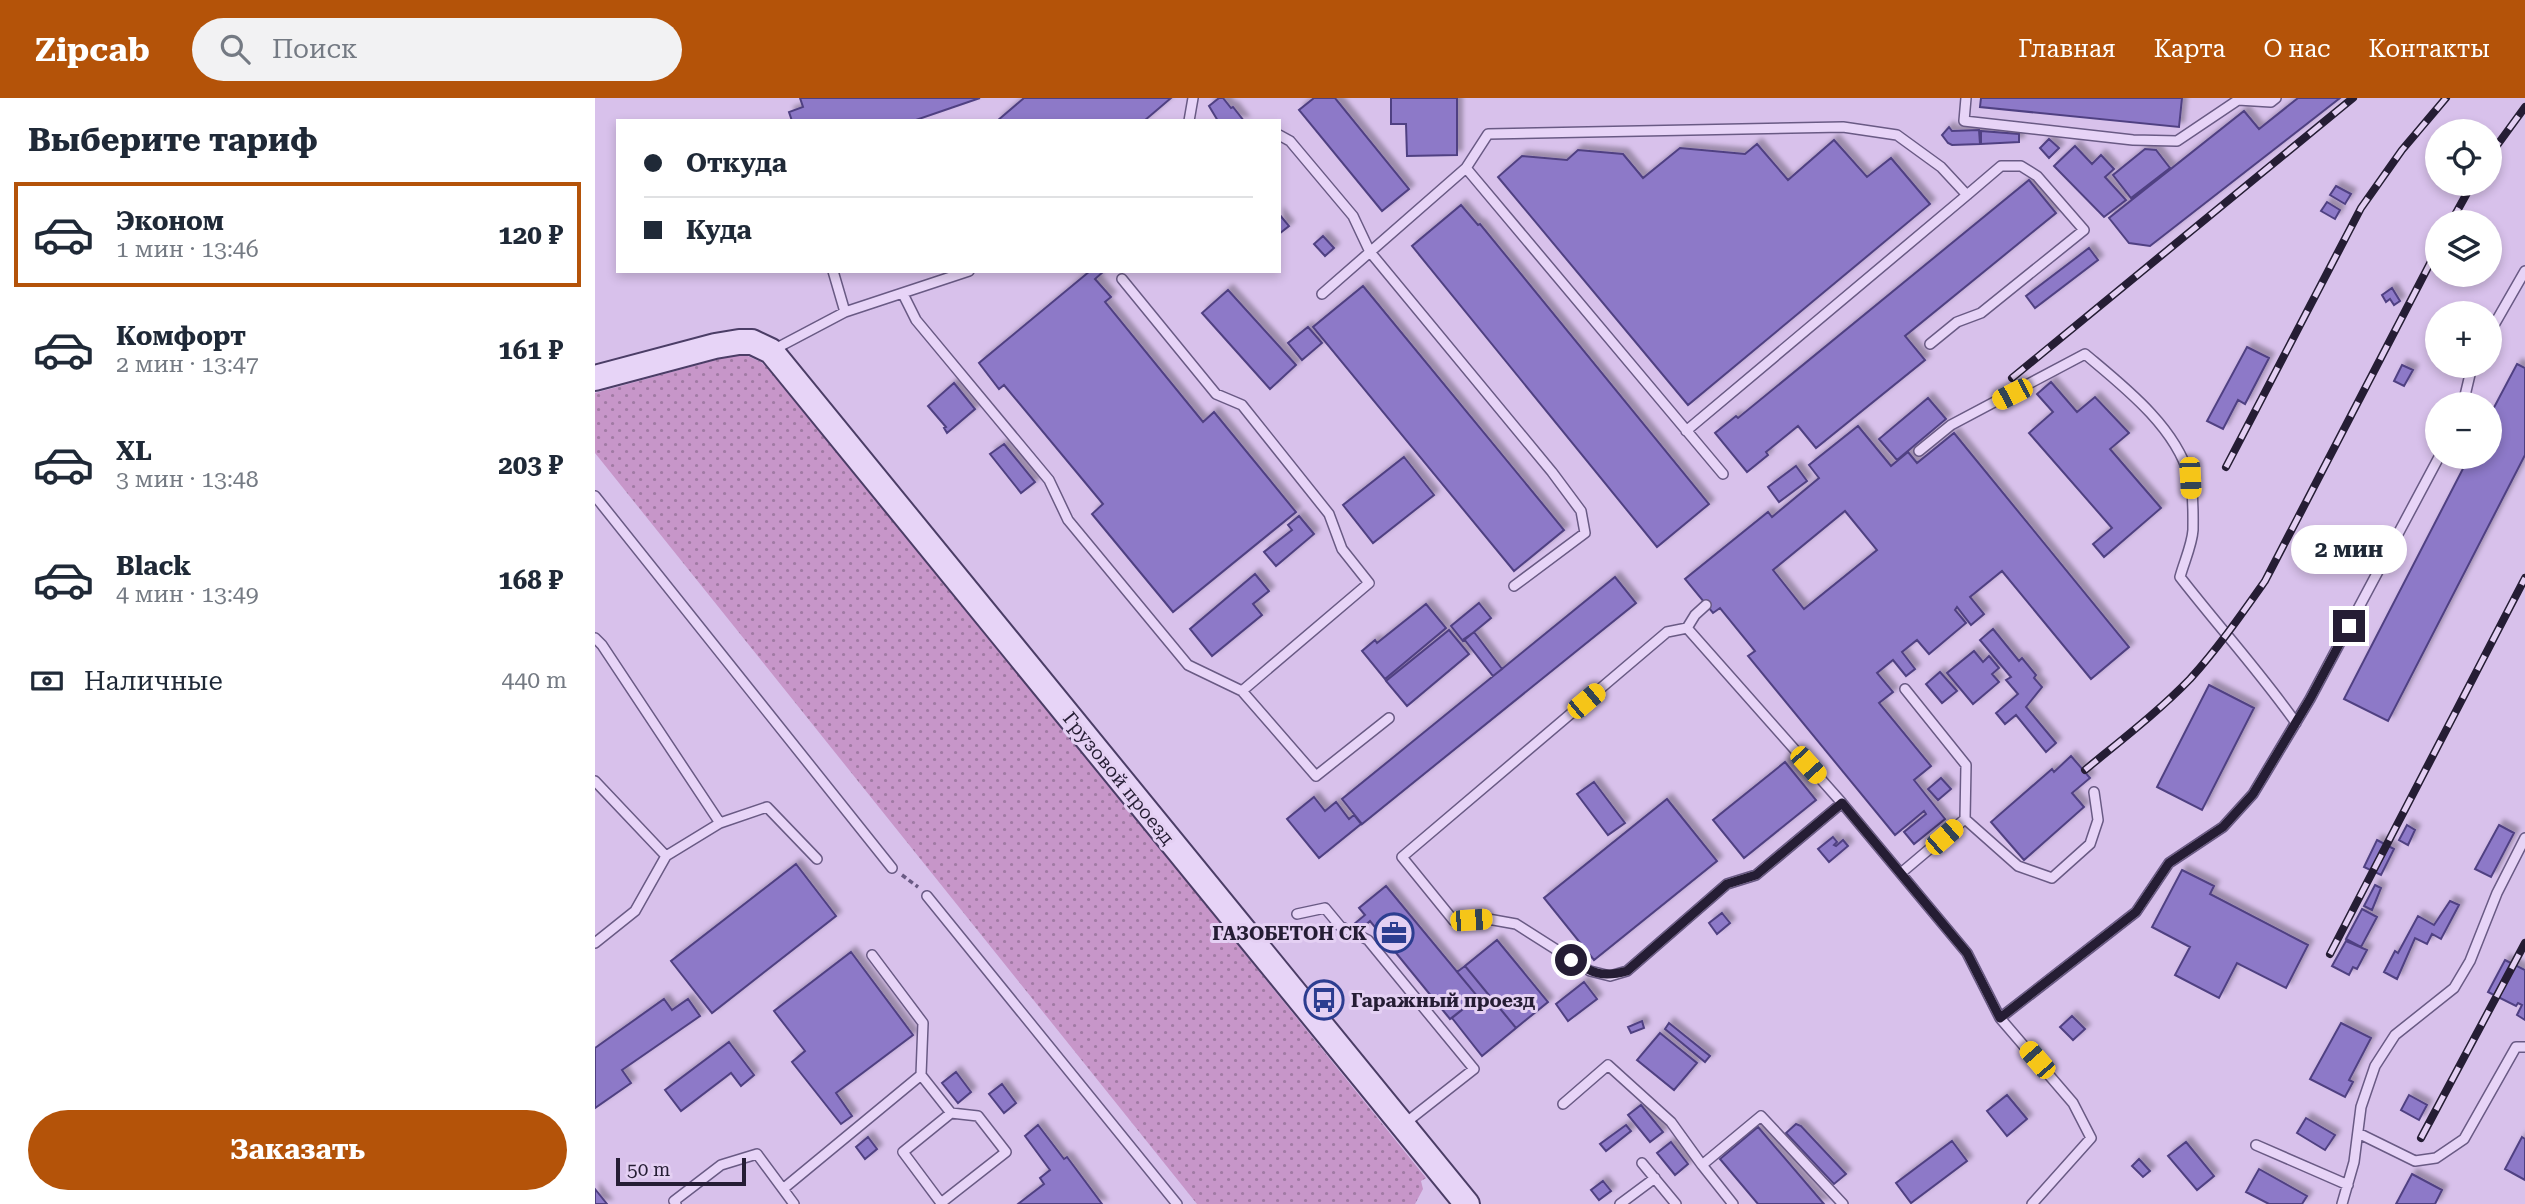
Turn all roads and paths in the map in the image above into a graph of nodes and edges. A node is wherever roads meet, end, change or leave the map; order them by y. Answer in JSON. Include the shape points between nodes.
{"nodes":[{"id":1,"x":1193,"y":98,"type":"edge"},
{"id":2,"x":1966,"y":98,"type":"edge"},
{"id":3,"x":2276,"y":98,"type":"edge"},
{"id":4,"x":1189,"y":119,"type":"edge"},
{"id":5,"x":1281,"y":136,"type":"edge"},
{"id":6,"x":1466,"y":168,"type":"junction"},
{"id":7,"x":1967,"y":195,"type":"junction"},
{"id":8,"x":1370,"y":252,"type":"junction"},
{"id":9,"x":2525,"y":271,"type":"edge"},
{"id":10,"x":834,"y":273,"type":"edge"},
{"id":11,"x":963,"y":273,"type":"edge"},
{"id":12,"x":1122,"y":279,"type":"dead end"},
{"id":13,"x":903,"y":294,"type":"junction"},
{"id":14,"x":1322,"y":294,"type":"dead end"},
{"id":15,"x":2502,"y":311,"type":"edge"},
{"id":16,"x":845,"y":312,"type":"junction"},
{"id":17,"x":1930,"y":344,"type":"dead end"},
{"id":18,"x":771,"y":351,"type":"junction"},
{"id":19,"x":595,"y":378,"type":"edge"},
{"id":20,"x":1686,"y":431,"type":"junction"},
{"id":21,"x":1919,"y":451,"type":"dead end"},
{"id":22,"x":2433,"y":469,"type":"edge"},
{"id":23,"x":1723,"y":474,"type":"dead end"},
{"id":24,"x":595,"y":496,"type":"edge"},
{"id":25,"x":1514,"y":586,"type":"dead end"},
{"id":26,"x":1706,"y":605,"type":"dead end"},
{"id":27,"x":1687,"y":628,"type":"junction"},
{"id":28,"x":595,"y":638,"type":"edge"},
{"id":29,"x":1905,"y":689,"type":"dead end"},
{"id":30,"x":1242,"y":691,"type":"junction"},
{"id":31,"x":1389,"y":718,"type":"dead end"},
{"id":32,"x":2296,"y":723,"type":"junction"},
{"id":33,"x":595,"y":781,"type":"edge"},
{"id":34,"x":2094,"y":792,"type":"dead end"},
{"id":35,"x":1842,"y":803,"type":"junction"},
{"id":36,"x":1965,"y":819,"type":"junction"},
{"id":37,"x":720,"y":823,"type":"junction"},
{"id":38,"x":2525,"y":838,"type":"edge"},
{"id":39,"x":666,"y":856,"type":"junction"},
{"id":40,"x":817,"y":859,"type":"dead end"},
{"id":41,"x":892,"y":867,"type":"joint"},
{"id":42,"x":1901,"y":873,"type":"junction"},
{"id":43,"x":927,"y":896,"type":"joint"},
{"id":44,"x":1297,"y":914,"type":"dead end"},
{"id":45,"x":595,"y":943,"type":"edge"},
{"id":46,"x":872,"y":955,"type":"dead end"},
{"id":47,"x":2000,"y":1018,"type":"junction"},
{"id":48,"x":2525,"y":1047,"type":"edge"},
{"id":49,"x":921,"y":1074,"type":"junction"},
{"id":50,"x":1563,"y":1104,"type":"dead end"},
{"id":51,"x":951,"y":1113,"type":"junction"},
{"id":52,"x":1402,"y":1126,"type":"junction"},
{"id":53,"x":2358,"y":1133,"type":"junction"},
{"id":54,"x":2256,"y":1145,"type":"dead end"},
{"id":55,"x":1641,"y":1163,"type":"dead end"},
{"id":56,"x":1702,"y":1166,"type":"junction"},
{"id":57,"x":1655,"y":1178,"type":"junction"},
{"id":58,"x":2347,"y":1185,"type":"junction"},
{"id":59,"x":783,"y":1189,"type":"junction"},
{"id":60,"x":941,"y":1203,"type":"edge"},
{"id":61,"x":676,"y":1204,"type":"edge"},
{"id":62,"x":794,"y":1204,"type":"edge"},
{"id":63,"x":1177,"y":1204,"type":"edge"},
{"id":64,"x":1467,"y":1204,"type":"edge"},
{"id":65,"x":1620,"y":1204,"type":"edge"},
{"id":66,"x":1677,"y":1204,"type":"edge"},
{"id":67,"x":1733,"y":1204,"type":"edge"},
{"id":68,"x":1843,"y":1204,"type":"edge"},
{"id":69,"x":2032,"y":1204,"type":"edge"},
{"id":70,"x":2342,"y":1204,"type":"edge"}],
"edges":[{"from":1,"to":4,"type":"lane"},
{"from":2,"to":3,"type":"lane","via":[[1964,121],[2177,141],[2238,100],[2271,102]]},
{"from":5,"to":8,"type":"lane","via":[[1353,216]]},
{"from":6,"to":7,"type":"lane","via":[[1488,134],[1843,127],[1897,135],[1941,167]]},
{"from":6,"to":8,"type":"lane"},
{"from":6,"to":20,"type":"lane"},
{"from":7,"to":17,"type":"lane","via":[[2001,166],[2021,166],[2038,176],[2084,230],[1981,313],[1957,322]]},
{"from":7,"to":20,"type":"lane"},
{"from":8,"to":14,"type":"lane"},
{"from":8,"to":25,"type":"lane","via":[[1581,511],[1585,533]]},
{"from":9,"to":15,"type":"lane"},
{"from":10,"to":16,"type":"lane"},
{"from":11,"to":13,"type":"lane"},
{"from":12,"to":30,"type":"lane","via":[[1216,394],[1242,405],[1329,514],[1342,549],[1369,583]]},
{"from":13,"to":16,"type":"lane"},
{"from":13,"to":30,"type":"lane","via":[[916,320],[1049,480],[1068,520],[1188,665]]},
{"from":16,"to":18,"type":"lane"},
{"from":18,"to":19,"type":"street","via":[[752,342],[739,342]]},
{"from":18,"to":52,"type":"street","name":"Грузовой проезд"},
{"from":20,"to":23,"type":"lane"},
{"from":21,"to":32,"type":"lane","via":[[1951,425],[2085,355],[2129,391],[2180,455],[2190,478],[2193,532],[2180,577]]},
{"from":22,"to":32,"type":"lane"},
{"from":24,"to":41,"type":"lane"},
{"from":26,"to":27,"type":"lane"},
{"from":27,"to":35,"type":"lane"},
{"from":27,"to":35,"type":"lane","via":[[1667,632],[1402,857],[1454,921],[1488,919],[1516,924],[1590,971],[1610,976],[1627,971],[1727,884],[1756,875]]},
{"from":28,"to":37,"type":"lane"},
{"from":29,"to":36,"type":"lane","via":[[1966,765]]},
{"from":30,"to":31,"type":"lane","via":[[1316,776]]},
{"from":32,"to":47,"type":"lane","via":[[2253,794],[2223,827],[2169,863],[2136,912]]},
{"from":33,"to":39,"type":"lane"},
{"from":34,"to":36,"type":"lane","via":[[2098,820],[2090,844],[2052,878],[2018,866]]},
{"from":35,"to":42,"type":"lane"},
{"from":36,"to":42,"type":"lane"},
{"from":37,"to":39,"type":"lane"},
{"from":37,"to":40,"type":"lane","via":[[767,807]]},
{"from":38,"to":53,"type":"lane","via":[[2454,988],[2395,1035],[2375,1066]]},
{"from":39,"to":45,"type":"lane","via":[[635,911]]},
{"from":41,"to":43,"type":"path"},
{"from":42,"to":47,"type":"lane","via":[[1967,953]]},
{"from":43,"to":63,"type":"lane"},
{"from":44,"to":52,"type":"lane","via":[[1325,908],[1340,926],[1368,940],[1474,1069]]},
{"from":46,"to":49,"type":"lane","via":[[923,1023]]},
{"from":47,"to":69,"type":"lane","via":[[2073,1102],[2091,1138]]},
{"from":48,"to":53,"type":"lane","via":[[2516,1047],[2464,1139],[2436,1158],[2415,1161]]},
{"from":49,"to":51,"type":"lane"},
{"from":49,"to":59,"type":"lane"},
{"from":50,"to":56,"type":"lane","via":[[1608,1065],[1671,1122]]},
{"from":51,"to":60,"type":"lane","via":[[903,1152]]},
{"from":51,"to":60,"type":"lane","via":[[978,1116],[1006,1152]]},
{"from":52,"to":64,"type":"street","name":"Грузовой проезд"},
{"from":53,"to":58,"type":"lane"},
{"from":54,"to":58,"type":"lane"},
{"from":55,"to":57,"type":"lane"},
{"from":56,"to":67,"type":"lane"},
{"from":56,"to":68,"type":"lane","via":[[1761,1116]]},
{"from":57,"to":65,"type":"lane"},
{"from":57,"to":66,"type":"lane"},
{"from":58,"to":70,"type":"lane"},
{"from":59,"to":61,"type":"lane","via":[[757,1154],[721,1165],[674,1201]]},
{"from":59,"to":62,"type":"lane"}]}
